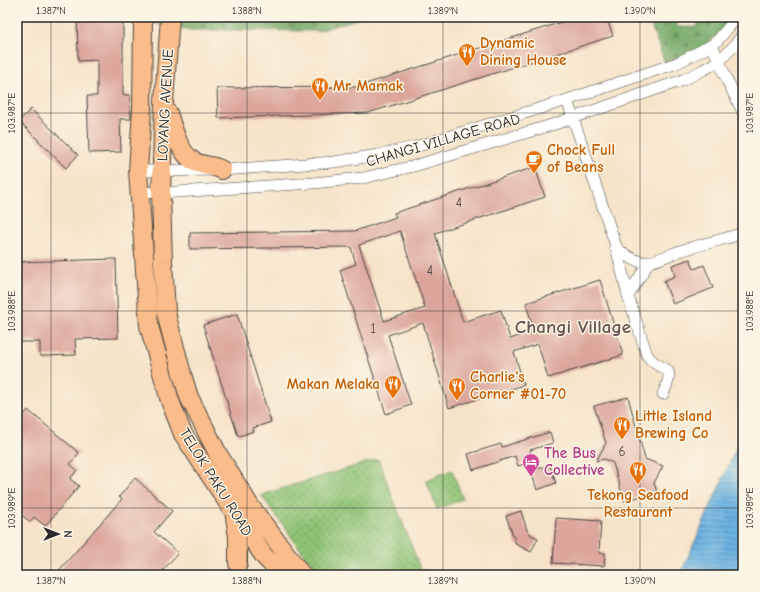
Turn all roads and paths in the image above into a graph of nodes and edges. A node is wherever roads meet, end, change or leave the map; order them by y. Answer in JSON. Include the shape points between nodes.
{"nodes":[{"id":1,"x":143,"y":17,"type":"edge"},
{"id":2,"x":170,"y":17,"type":"edge"},
{"id":3,"x":737,"y":17,"type":"edge"},
{"id":4,"x":743,"y":34,"type":"edge"},
{"id":5,"x":712,"y":45,"type":"junction"},
{"id":6,"x":719,"y":61,"type":"junction"},
{"id":7,"x":567,"y":100,"type":"junction"},
{"id":8,"x":164,"y":101,"type":"junction"},
{"id":9,"x":743,"y":112,"type":"edge"},
{"id":10,"x":573,"y":118,"type":"junction"},
{"id":11,"x":162,"y":170,"type":"junction"},
{"id":12,"x":222,"y":170,"type":"junction"},
{"id":13,"x":138,"y":171,"type":"junction"},
{"id":14,"x":139,"y":192,"type":"junction"},
{"id":15,"x":161,"y":193,"type":"junction"},
{"id":16,"x":743,"y":233,"type":"edge"},
{"id":17,"x":615,"y":247,"type":"junction"},
{"id":18,"x":649,"y":262,"type":"junction"},
{"id":19,"x":628,"y":296,"type":"junction"},
{"id":20,"x":664,"y":394,"type":"dead end"},
{"id":21,"x":234,"y":512,"type":"junction"},
{"id":22,"x":238,"y":564,"type":"dead end"},
{"id":23,"x":282,"y":575,"type":"edge"},
{"id":24,"x":302,"y":575,"type":"edge"}],
"edges":[{"from":1,"to":13,"type":"main road","name":"LOYANG AVENUE","via":[[142,110]]},
{"from":2,"to":8,"type":"main road","name":"LOYANG AVENUE"},
{"from":3,"to":5,"type":"street","name":"CHANGI VILLAGE ROAD"},
{"from":4,"to":6,"type":"street","name":"CHANGI VILLAGE ROAD"},
{"from":5,"to":6,"type":"street"},
{"from":5,"to":7,"type":"street","name":"CHANGI VILLAGE ROAD","via":[[677,63]]},
{"from":6,"to":9,"type":"street"},
{"from":6,"to":10,"type":"street","name":"CHANGI VILLAGE ROAD","via":[[683,80]]},
{"from":7,"to":10,"type":"street"},
{"from":7,"to":12,"type":"street","name":"CHANGI VILLAGE ROAD","via":[[428,143],[378,155],[334,162]]},
{"from":8,"to":11,"type":"main road","name":"LOYANG AVENUE"},
{"from":8,"to":12,"type":"main road","via":[[177,140],[184,152],[194,162]]},
{"from":10,"to":15,"type":"street","name":"CHANGI VILLAGE ROAD","via":[[485,146],[363,178]]},
{"from":10,"to":17,"type":"street"},
{"from":11,"to":12,"type":"street","name":"CHANGI VILLAGE ROAD"},
{"from":11,"to":13,"type":"street","name":"CHANGI VILLAGE ROAD"},
{"from":11,"to":15,"type":"main road","name":"LOYANG AVENUE"},
{"from":13,"to":14,"type":"main road","name":"LOYANG AVENUE"},
{"from":14,"to":15,"type":"street","name":"CHANGI VILLAGE ROAD"},
{"from":14,"to":21,"type":"main road","name":"TELOK PAKU ROAD","via":[[149,326],[170,401],[183,434]]},
{"from":15,"to":24,"type":"main road","name":"TELOK PAKU ROAD","via":[[166,311],[190,397],[218,454],[250,506]]},
{"from":16,"to":18,"type":"street"},
{"from":17,"to":18,"type":"street","via":[[626,256]]},
{"from":17,"to":19,"type":"street"},
{"from":18,"to":19,"type":"street"},
{"from":19,"to":20,"type":"street","via":[[647,355],[652,362],[669,371],[670,378]]},
{"from":21,"to":22,"type":"main road","via":[[238,537]]},
{"from":21,"to":23,"type":"main road","name":"TELOK PAKU ROAD","via":[[264,556]]}]}
